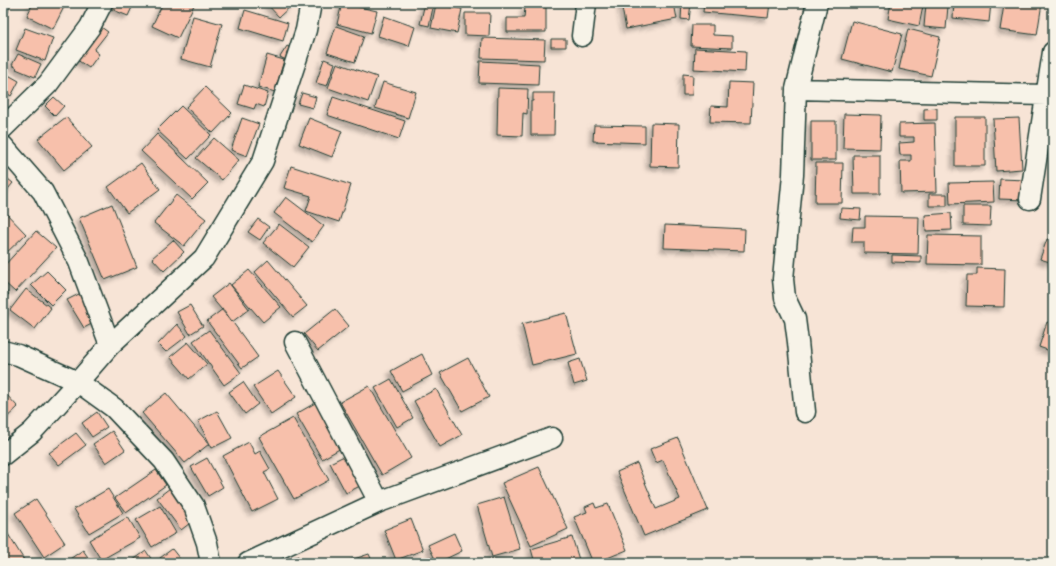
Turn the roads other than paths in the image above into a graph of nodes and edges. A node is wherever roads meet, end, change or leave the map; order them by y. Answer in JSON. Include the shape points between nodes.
{"nodes":[{"id":1,"x":102,"y":3,"type":"edge"},
{"id":2,"x":311,"y":3,"type":"edge"},
{"id":3,"x":586,"y":3,"type":"edge"},
{"id":4,"x":817,"y":3,"type":"edge"},
{"id":5,"x":582,"y":36,"type":"dead end"},
{"id":6,"x":1053,"y":52,"type":"edge"},
{"id":7,"x":796,"y":89,"type":"junction"},
{"id":8,"x":1046,"y":95,"type":"junction"},
{"id":9,"x":3,"y":128,"type":"edge"},
{"id":10,"x":3,"y":146,"type":"edge"},
{"id":11,"x":1030,"y":199,"type":"dead end"},
{"id":12,"x":295,"y":342,"type":"dead end"},
{"id":13,"x":110,"y":345,"type":"junction"},
{"id":14,"x":3,"y":351,"type":"edge"},
{"id":15,"x":78,"y":382,"type":"junction"},
{"id":16,"x":806,"y":412,"type":"dead end"},
{"id":17,"x":552,"y":438,"type":"dead end"},
{"id":18,"x":3,"y":455,"type":"edge"},
{"id":19,"x":379,"y":502,"type":"junction"},
{"id":20,"x":211,"y":563,"type":"edge"},
{"id":21,"x":248,"y":563,"type":"edge"}],
"edges":[{"from":1,"to":9,"type":"street","via":[[90,27],[48,84]]},
{"from":2,"to":13,"type":"street","via":[[306,30],[263,161],[204,258]]},
{"from":3,"to":5,"type":"street"},
{"from":4,"to":7,"type":"street"},
{"from":6,"to":8,"type":"street"},
{"from":7,"to":8,"type":"street"},
{"from":7,"to":16,"type":"street","via":[[793,175],[783,280],[785,298],[795,319]]},
{"from":8,"to":11,"type":"street"},
{"from":10,"to":13,"type":"street","via":[[43,192],[79,262]]},
{"from":12,"to":19,"type":"street"},
{"from":13,"to":15,"type":"street"},
{"from":14,"to":15,"type":"street","via":[[18,355]]},
{"from":15,"to":18,"type":"street","via":[[32,432]]},
{"from":15,"to":20,"type":"street","via":[[114,408],[164,461],[194,506]]},
{"from":17,"to":19,"type":"street"},
{"from":19,"to":21,"type":"street"}]}
